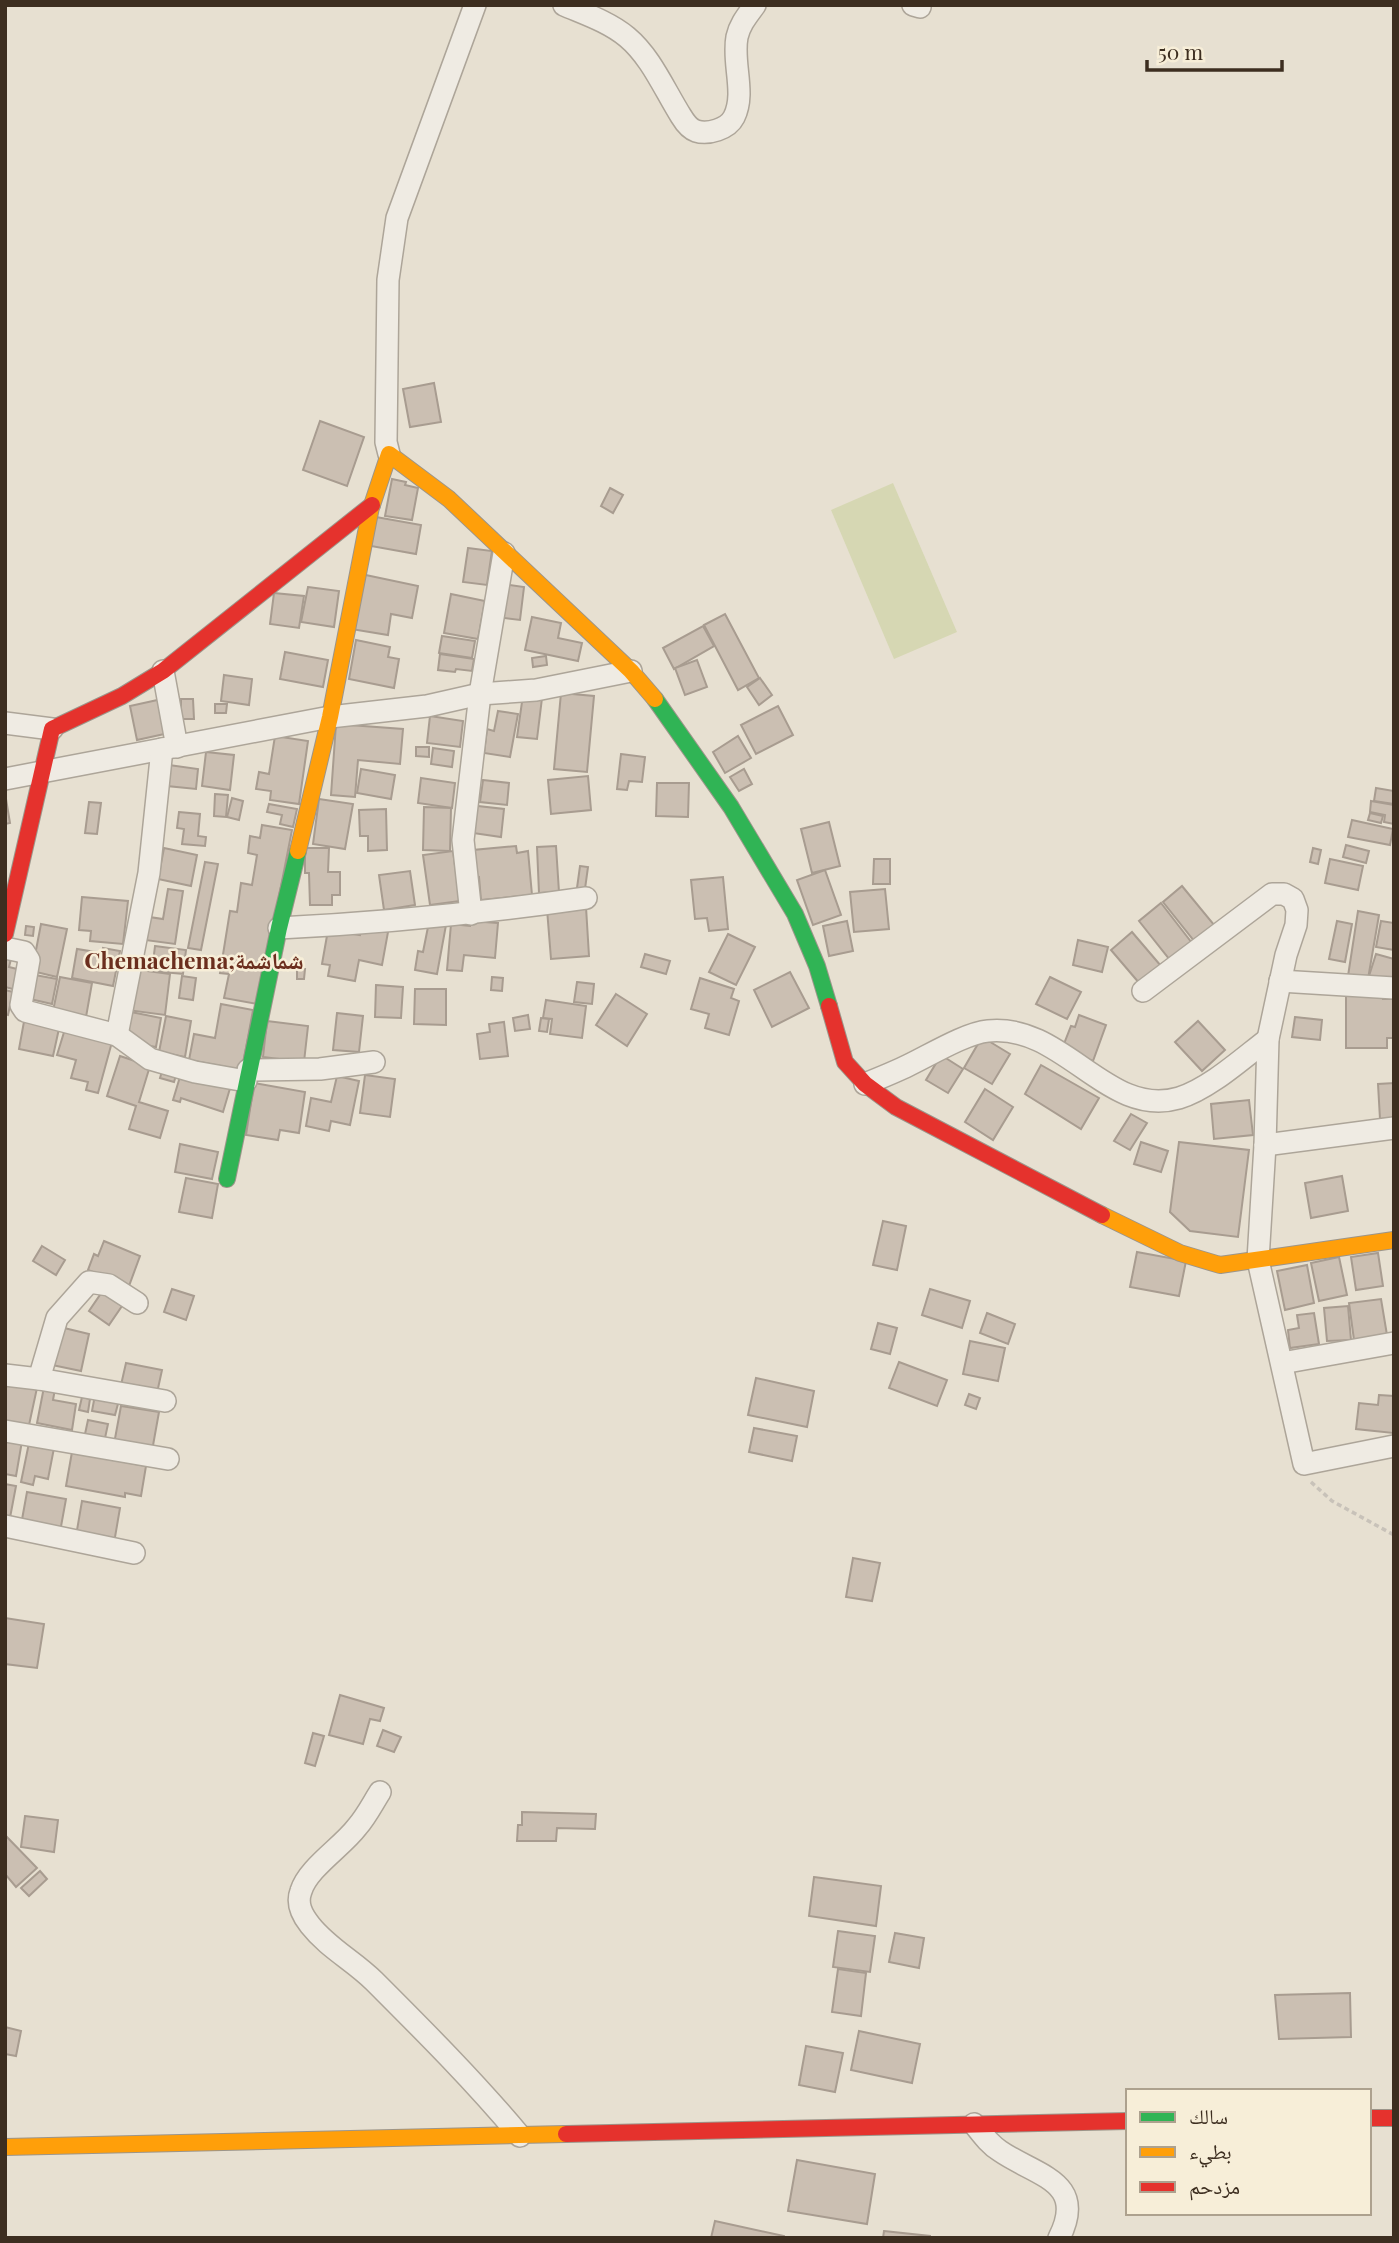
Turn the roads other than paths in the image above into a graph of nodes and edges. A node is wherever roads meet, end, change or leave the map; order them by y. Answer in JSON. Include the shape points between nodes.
{"nodes":[{"id":1,"x":475,"y":5,"type":"edge"},
{"id":2,"x":564,"y":5,"type":"edge"},
{"id":3,"x":755,"y":5,"type":"edge"},
{"id":4,"x":389,"y":454,"type":"junction"},
{"id":5,"x":371,"y":507,"type":"junction"},
{"id":6,"x":504,"y":553,"type":"junction"},
{"id":7,"x":163,"y":671,"type":"junction"},
{"id":8,"x":631,"y":671,"type":"junction"},
{"id":9,"x":480,"y":694,"type":"junction"},
{"id":10,"x":330,"y":717,"type":"junction"},
{"id":11,"x":5,"y":723,"type":"edge"},
{"id":12,"x":52,"y":729,"type":"junction"},
{"id":13,"x":169,"y":748,"type":"junction"},
{"id":14,"x":44,"y":772,"type":"junction"},
{"id":15,"x":5,"y":779,"type":"edge"},
{"id":16,"x":586,"y":898,"type":"dead end"},
{"id":17,"x":471,"y":914,"type":"junction"},
{"id":18,"x":279,"y":928,"type":"junction"},
{"id":19,"x":5,"y":934,"type":"edge"},
{"id":20,"x":5,"y":948,"type":"edge"},
{"id":21,"x":1280,"y":981,"type":"junction"},
{"id":22,"x":1394,"y":988,"type":"edge"},
{"id":23,"x":1143,"y":990,"type":"dead end"},
{"id":24,"x":117,"y":1035,"type":"junction"},
{"id":25,"x":1268,"y":1039,"type":"junction"},
{"id":26,"x":374,"y":1062,"type":"dead end"},
{"id":27,"x":247,"y":1076,"type":"junction"},
{"id":28,"x":865,"y":1084,"type":"junction"},
{"id":29,"x":1394,"y":1128,"type":"edge"},
{"id":30,"x":1265,"y":1145,"type":"junction"},
{"id":31,"x":227,"y":1179,"type":"dead end"},
{"id":32,"x":1394,"y":1240,"type":"edge"},
{"id":33,"x":1258,"y":1260,"type":"junction"},
{"id":34,"x":136,"y":1303,"type":"dead end"},
{"id":35,"x":1394,"y":1343,"type":"edge"},
{"id":36,"x":1282,"y":1363,"type":"junction"},
{"id":37,"x":5,"y":1376,"type":"edge"},
{"id":38,"x":39,"y":1379,"type":"junction"},
{"id":39,"x":164,"y":1401,"type":"dead end"},
{"id":40,"x":5,"y":1431,"type":"edge"},
{"id":41,"x":1394,"y":1446,"type":"edge"},
{"id":42,"x":168,"y":1459,"type":"dead end"},
{"id":43,"x":5,"y":1526,"type":"edge"},
{"id":44,"x":134,"y":1553,"type":"dead end"},
{"id":45,"x":380,"y":1792,"type":"dead end"},
{"id":46,"x":1371,"y":2118,"type":"edge"},
{"id":47,"x":1394,"y":2118,"type":"edge"},
{"id":48,"x":1126,"y":2121,"type":"edge"},
{"id":49,"x":974,"y":2124,"type":"junction"},
{"id":50,"x":520,"y":2136,"type":"junction"},
{"id":51,"x":5,"y":2147,"type":"edge"},
{"id":52,"x":1059,"y":2238,"type":"edge"}],
"edges":[{"from":1,"to":4,"type":"street","via":[[397,218],[388,280]]},
{"from":2,"to":3,"type":"street","via":[[626,37],[698,132],[715,131],[733,118],[737,35]]},
{"from":4,"to":5,"type":"street"},
{"from":4,"to":6,"type":"street","via":[[449,499]]},
{"from":5,"to":7,"type":"street"},
{"from":5,"to":10,"type":"street"},
{"from":6,"to":8,"type":"street"},
{"from":6,"to":9,"type":"street"},
{"from":7,"to":12,"type":"street"},
{"from":7,"to":13,"type":"street"},
{"from":8,"to":9,"type":"street","via":[[536,690]]},
{"from":8,"to":28,"type":"street","via":[[662,707],[731,807],[795,914],[817,966],[845,1062]]},
{"from":9,"to":10,"type":"street","via":[[427,706]]},
{"from":9,"to":17,"type":"street","via":[[463,840]]},
{"from":10,"to":13,"type":"street"},
{"from":10,"to":18,"type":"street"},
{"from":11,"to":12,"type":"street"},
{"from":12,"to":14,"type":"street"},
{"from":13,"to":14,"type":"street"},
{"from":13,"to":24,"type":"street"},
{"from":14,"to":15,"type":"street"},
{"from":14,"to":19,"type":"street"},
{"from":16,"to":17,"type":"street"},
{"from":17,"to":18,"type":"street"},
{"from":18,"to":27,"type":"street"},
{"from":20,"to":24,"type":"street","via":[[24,952],[29,960],[22,1009]]},
{"from":21,"to":22,"type":"street"},
{"from":21,"to":23,"type":"street","via":[[1297,910],[1293,899],[1272,894]]},
{"from":21,"to":25,"type":"street"},
{"from":24,"to":27,"type":"street","via":[[150,1059],[195,1072]]},
{"from":25,"to":28,"type":"street","via":[[1198,1089],[1163,1101],[1119,1092],[1052,1045],[1017,1032],[986,1031]]},
{"from":25,"to":30,"type":"street"},
{"from":26,"to":27,"type":"street"},
{"from":27,"to":31,"type":"street"},
{"from":28,"to":33,"type":"street","via":[[896,1107],[1180,1253],[1220,1265]]},
{"from":29,"to":30,"type":"street"},
{"from":30,"to":33,"type":"street"},
{"from":32,"to":33,"type":"street"},
{"from":33,"to":36,"type":"street"},
{"from":34,"to":38,"type":"street","via":[[109,1285],[89,1282],[57,1318]]},
{"from":35,"to":36,"type":"street"},
{"from":36,"to":41,"type":"street","via":[[1304,1464]]},
{"from":37,"to":38,"type":"street"},
{"from":38,"to":39,"type":"street"},
{"from":40,"to":42,"type":"street"},
{"from":43,"to":44,"type":"street"},
{"from":45,"to":50,"type":"street","via":[[357,1827],[310,1875],[301,1890],[302,1915],[334,1950],[371,1979]]},
{"from":46,"to":47,"type":"street"},
{"from":48,"to":49,"type":"street"},
{"from":49,"to":50,"type":"street"},
{"from":49,"to":52,"type":"street","via":[[990,2145],[1061,2188],[1068,2205]]},
{"from":50,"to":51,"type":"street"}]}
